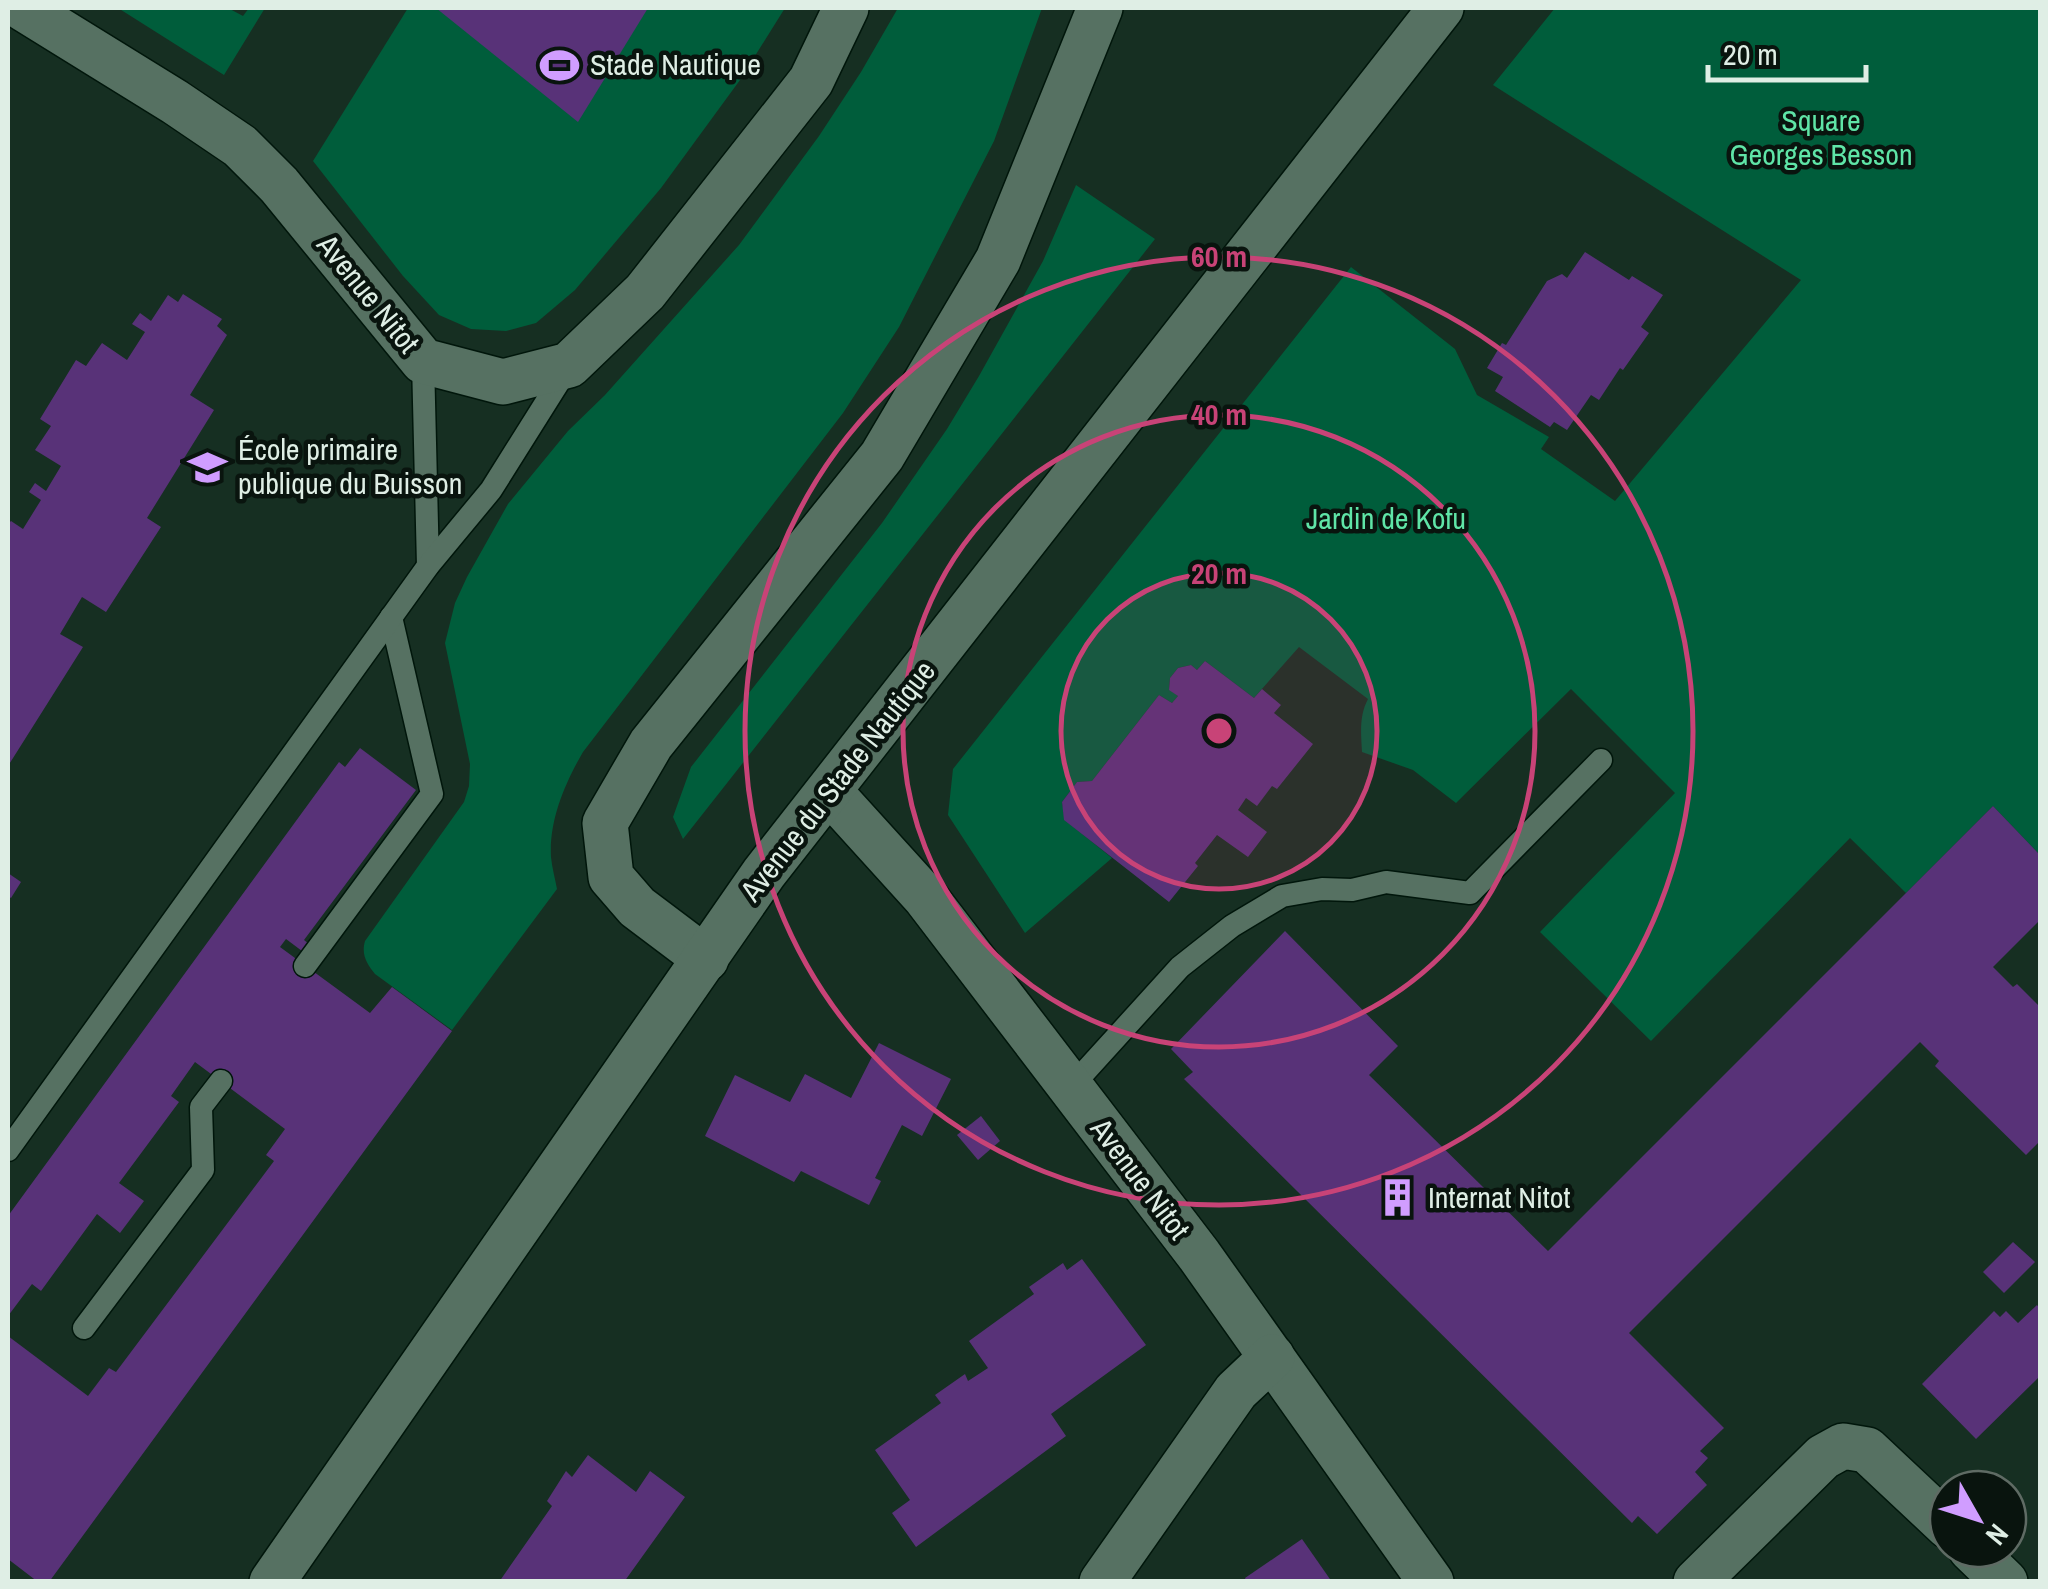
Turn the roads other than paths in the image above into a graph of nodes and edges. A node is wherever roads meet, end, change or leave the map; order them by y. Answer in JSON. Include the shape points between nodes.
{"nodes":[{"id":1,"x":23,"y":8,"type":"edge"},
{"id":2,"x":846,"y":8,"type":"edge"},
{"id":3,"x":1100,"y":8,"type":"edge"},
{"id":4,"x":1441,"y":8,"type":"edge"},
{"id":5,"x":423,"y":360,"type":"junction"},
{"id":6,"x":570,"y":365,"type":"junction"},
{"id":7,"x":428,"y":566,"type":"junction"},
{"id":8,"x":391,"y":617,"type":"junction"},
{"id":9,"x":1601,"y":760,"type":"dead end"},
{"id":10,"x":829,"y":791,"type":"junction"},
{"id":11,"x":706,"y":959,"type":"junction"},
{"id":12,"x":305,"y":966,"type":"dead end"},
{"id":13,"x":221,"y":1081,"type":"dead end"},
{"id":14,"x":1070,"y":1087,"type":"junction"},
{"id":15,"x":8,"y":1150,"type":"edge"},
{"id":16,"x":84,"y":1328,"type":"dead end"},
{"id":17,"x":1272,"y":1357,"type":"junction"},
{"id":18,"x":1928,"y":1507,"type":"edge"},
{"id":19,"x":272,"y":1582,"type":"edge"},
{"id":20,"x":1102,"y":1582,"type":"edge"},
{"id":21,"x":1431,"y":1582,"type":"edge"},
{"id":22,"x":1696,"y":1582,"type":"edge"}],
"edges":[{"from":1,"to":5,"type":"street","name":"Avenue Nitot","via":[[240,146]]},
{"from":2,"to":6,"type":"street","name":"Avenue Nitot","via":[[810,81],[646,292]]},
{"from":3,"to":11,"type":"street","via":[[998,260],[882,456],[651,744],[605,822],[611,877],[636,906]]},
{"from":4,"to":10,"type":"street","name":"Avenue du Stade Nautique"},
{"from":5,"to":6,"type":"street","name":"Avenue Nitot","via":[[504,382]]},
{"from":5,"to":7,"type":"lane"},
{"from":6,"to":7,"type":"lane","via":[[492,490]]},
{"from":7,"to":8,"type":"lane"},
{"from":8,"to":12,"type":"lane","via":[[432,794]]},
{"from":8,"to":15,"type":"lane"},
{"from":9,"to":14,"type":"lane","via":[[1470,893],[1386,882],[1322,889],[1282,896],[1232,926],[1180,967]]},
{"from":10,"to":11,"type":"street","name":"Avenue du Stade Nautique"},
{"from":10,"to":14,"type":"street","name":"Avenue Nitot","via":[[926,898]]},
{"from":11,"to":19,"type":"street","name":"Avenue du Stade Nautique"},
{"from":13,"to":16,"type":"lane","via":[[201,1107],[203,1170]]},
{"from":14,"to":17,"type":"street","name":"Avenue Nitot"},
{"from":17,"to":20,"type":"street","via":[[1236,1392]]},
{"from":17,"to":21,"type":"street","name":"Avenue Nitot"},
{"from":18,"to":22,"type":"street","via":[[1867,1450],[1842,1446]]}]}
